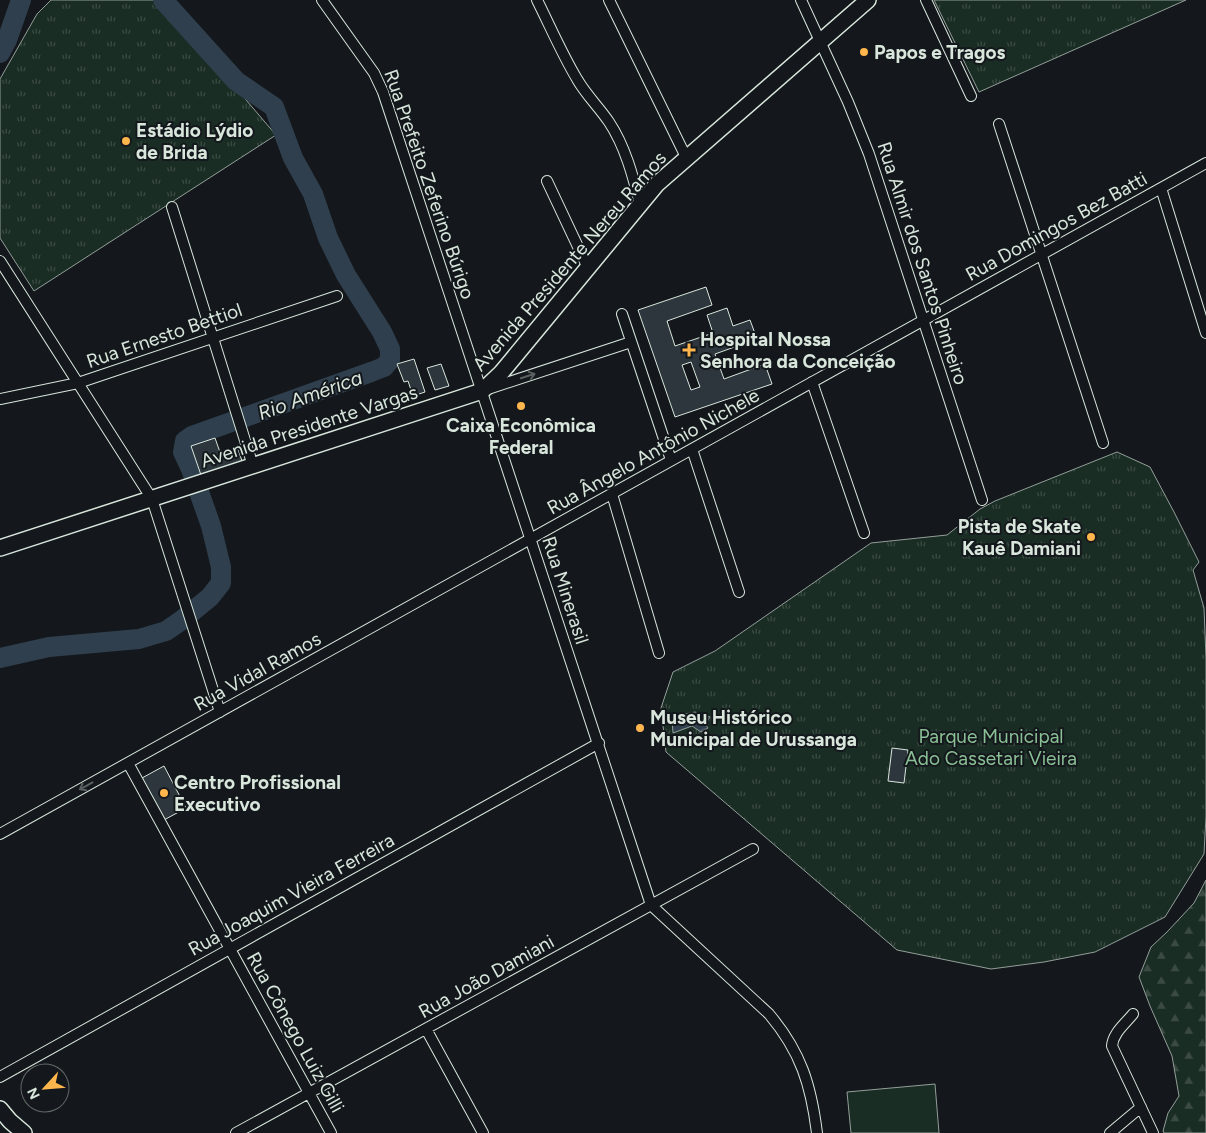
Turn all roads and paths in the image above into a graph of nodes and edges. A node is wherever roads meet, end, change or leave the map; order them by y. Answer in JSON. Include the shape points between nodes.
{"nodes":[{"id":1,"x":322,"y":0,"type":"edge"},
{"id":2,"x":537,"y":0,"type":"edge"},
{"id":3,"x":609,"y":0,"type":"edge"},
{"id":4,"x":801,"y":0,"type":"edge"},
{"id":5,"x":868,"y":0,"type":"edge"},
{"id":6,"x":926,"y":0,"type":"edge"},
{"id":7,"x":820,"y":41,"type":"junction"},
{"id":8,"x":971,"y":96,"type":"dead end"},
{"id":9,"x":999,"y":124,"type":"dead end"},
{"id":10,"x":686,"y":157,"type":"junction"},
{"id":11,"x":1206,"y":163,"type":"edge"},
{"id":12,"x":547,"y":181,"type":"dead end"},
{"id":13,"x":1161,"y":188,"type":"junction"},
{"id":14,"x":640,"y":204,"type":"junction"},
{"id":15,"x":172,"y":208,"type":"dead end"},
{"id":16,"x":1042,"y":254,"type":"junction"},
{"id":17,"x":0,"y":261,"type":"edge"},
{"id":18,"x":588,"y":268,"type":"junction"},
{"id":19,"x":336,"y":296,"type":"dead end"},
{"id":20,"x":622,"y":314,"type":"dead end"},
{"id":21,"x":924,"y":320,"type":"junction"},
{"id":22,"x":1206,"y":333,"type":"edge"},
{"id":23,"x":213,"y":337,"type":"junction"},
{"id":24,"x":631,"y":342,"type":"junction"},
{"id":25,"x":812,"y":382,"type":"junction"},
{"id":26,"x":78,"y":383,"type":"junction"},
{"id":27,"x":482,"y":391,"type":"junction"},
{"id":28,"x":0,"y":399,"type":"edge"},
{"id":29,"x":1103,"y":443,"type":"dead end"},
{"id":30,"x":692,"y":449,"type":"junction"},
{"id":31,"x":671,"y":460,"type":"junction"},
{"id":32,"x":253,"y":466,"type":"junction"},
{"id":33,"x":612,"y":494,"type":"junction"},
{"id":34,"x":152,"y":499,"type":"junction"},
{"id":35,"x":982,"y":500,"type":"dead end"},
{"id":36,"x":864,"y":533,"type":"dead end"},
{"id":37,"x":531,"y":539,"type":"junction"},
{"id":38,"x":0,"y":548,"type":"edge"},
{"id":39,"x":739,"y":592,"type":"dead end"},
{"id":40,"x":659,"y":653,"type":"dead end"},
{"id":41,"x":220,"y":712,"type":"junction"},
{"id":42,"x":598,"y":743,"type":"junction"},
{"id":43,"x":128,"y":763,"type":"junction"},
{"id":44,"x":0,"y":834,"type":"edge"},
{"id":45,"x":753,"y":849,"type":"dead end"},
{"id":46,"x":651,"y":905,"type":"junction"},
{"id":47,"x":230,"y":948,"type":"junction"},
{"id":48,"x":1133,"y":1014,"type":"dead end"},
{"id":49,"x":426,"y":1029,"type":"junction"},
{"id":50,"x":0,"y":1077,"type":"edge"},
{"id":51,"x":309,"y":1093,"type":"junction"},
{"id":52,"x":1141,"y":1108,"type":"junction"},
{"id":53,"x":0,"y":1109,"type":"edge"},
{"id":54,"x":24,"y":1133,"type":"edge"},
{"id":55,"x":236,"y":1133,"type":"edge"},
{"id":56,"x":331,"y":1133,"type":"edge"},
{"id":57,"x":483,"y":1133,"type":"edge"},
{"id":58,"x":817,"y":1133,"type":"edge"},
{"id":59,"x":1110,"y":1133,"type":"edge"},
{"id":60,"x":1153,"y":1133,"type":"edge"}],
"edges":[{"from":1,"to":27,"type":"street","name":"Rua Prefeito Zeferino Búrigo","via":[[379,82]]},
{"from":2,"to":14,"type":"street","via":[[576,77],[619,139]]},
{"from":3,"to":10,"type":"street"},
{"from":4,"to":7,"type":"street","name":"Rua Almir dos Santos Pinheiro"},
{"from":5,"to":7,"type":"street","name":"Avenida Presidente Nereu Ramos"},
{"from":6,"to":8,"type":"street"},
{"from":7,"to":10,"type":"street","name":"Avenida Presidente Nereu Ramos"},
{"from":7,"to":21,"type":"street","name":"Rua Almir dos Santos Pinheiro","via":[[869,154]]},
{"from":9,"to":16,"type":"street"},
{"from":10,"to":14,"type":"street","name":"Avenida Presidente Nereu Ramos"},
{"from":11,"to":13,"type":"street","name":"Rua Domingos Bez Batti"},
{"from":12,"to":18,"type":"street"},
{"from":13,"to":16,"type":"street","name":"Rua Domingos Bez Batti"},
{"from":13,"to":22,"type":"street"},
{"from":14,"to":18,"type":"street","name":"Avenida Presidente Nereu Ramos"},
{"from":15,"to":23,"type":"street"},
{"from":16,"to":21,"type":"street","name":"Rua Domingos Bez Batti"},
{"from":16,"to":29,"type":"street"},
{"from":17,"to":26,"type":"street"},
{"from":18,"to":27,"type":"street","name":"Avenida Presidente Nereu Ramos"},
{"from":19,"to":23,"type":"street","name":"Rua Ernesto Bettiol"},
{"from":20,"to":24,"type":"street"},
{"from":21,"to":25,"type":"street","name":"Rua Ângelo Antônio Nichele"},
{"from":21,"to":35,"type":"street","name":"Rua Almir dos Santos Pinheiro"},
{"from":23,"to":26,"type":"street","name":"Rua Ernesto Bettiol"},
{"from":23,"to":32,"type":"street"},
{"from":27,"to":24,"type":"street","name":"Avenida Presidente Vargas","one_way":true},
{"from":24,"to":31,"type":"street"},
{"from":25,"to":30,"type":"street","name":"Rua Ângelo Antônio Nichele"},
{"from":25,"to":36,"type":"street"},
{"from":26,"to":28,"type":"street","name":"Rua Ernesto Bettiol"},
{"from":26,"to":34,"type":"street"},
{"from":27,"to":32,"type":"street","name":"Avenida Presidente Vargas"},
{"from":27,"to":37,"type":"street","name":"Rua Minerasil"},
{"from":30,"to":31,"type":"street","name":"Rua Ângelo Antônio Nichele"},
{"from":30,"to":39,"type":"street"},
{"from":31,"to":33,"type":"street","name":"Rua Ângelo Antônio Nichele"},
{"from":32,"to":34,"type":"street","name":"Avenida Presidente Vargas"},
{"from":33,"to":37,"type":"street","name":"Rua Ângelo Antônio Nichele"},
{"from":33,"to":40,"type":"street"},
{"from":34,"to":38,"type":"street","name":"Avenida Presidente Vargas"},
{"from":34,"to":41,"type":"street"},
{"from":37,"to":41,"type":"street","name":"Rua Vidal Ramos"},
{"from":37,"to":42,"type":"street","name":"Rua Minerasil"},
{"from":41,"to":43,"type":"street","name":"Rua Vidal Ramos"},
{"from":42,"to":46,"type":"street","name":"Rua Minerasil"},
{"from":42,"to":47,"type":"street","name":"Rua Joaquim Vieira Ferreira"},
{"from":43,"to":44,"type":"street","name":"Rua Vidal Ramos","one_way":true},
{"from":43,"to":47,"type":"street","name":"Rua Cônego Luiz Gilli"},
{"from":45,"to":46,"type":"street","name":"Rua João Damiani"},
{"from":46,"to":49,"type":"street","name":"Rua João Damiani"},
{"from":46,"to":58,"type":"street","via":[[779,1026],[802,1066],[814,1107]]},
{"from":47,"to":50,"type":"street","name":"Rua Joaquim Vieira Ferreira"},
{"from":47,"to":51,"type":"street","name":"Rua Cônego Luiz Gilli"},
{"from":48,"to":52,"type":"street","via":[[1115,1034],[1112,1046]]},
{"from":49,"to":51,"type":"street","name":"Rua João Damiani"},
{"from":49,"to":57,"type":"street"},
{"from":51,"to":55,"type":"street","name":"Rua João Damiani"},
{"from":51,"to":56,"type":"street","name":"Rua Cônego Luiz Gilli"},
{"from":52,"to":59,"type":"street"},
{"from":52,"to":60,"type":"street"},
{"from":53,"to":54,"type":"street"}]}
